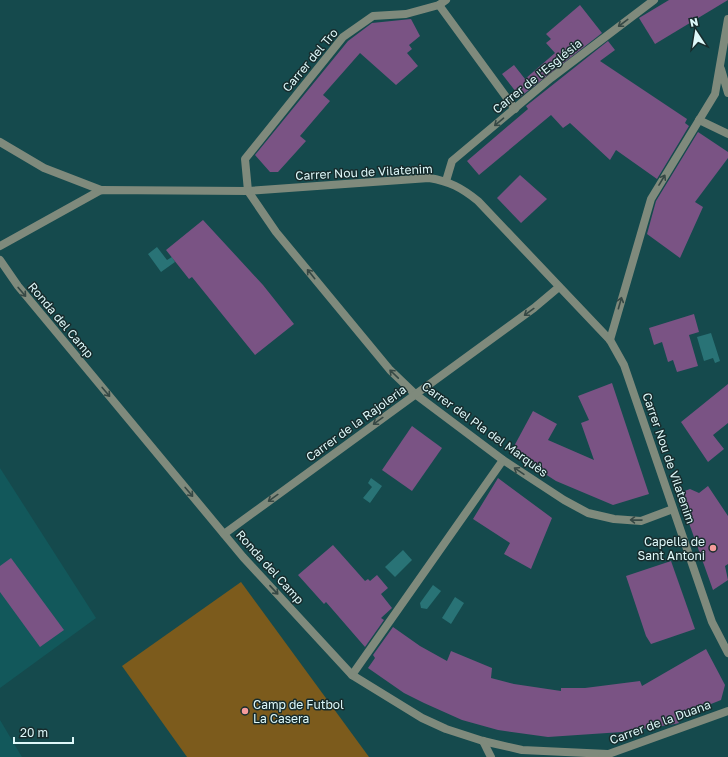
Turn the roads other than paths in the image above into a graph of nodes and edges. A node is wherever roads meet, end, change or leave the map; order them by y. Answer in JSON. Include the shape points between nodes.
{"nodes":[{"id":1,"x":654,"y":0,"type":"edge"},
{"id":2,"x":442,"y":2,"type":"edge"},
{"id":3,"x":728,"y":19,"type":"edge"},
{"id":4,"x":720,"y":66,"type":"junction"},
{"id":5,"x":728,"y":93,"type":"edge"},
{"id":6,"x":515,"y":109,"type":"junction"},
{"id":7,"x":699,"y":120,"type":"junction"},
{"id":8,"x":728,"y":134,"type":"edge"},
{"id":9,"x":0,"y":142,"type":"edge"},
{"id":10,"x":446,"y":180,"type":"junction"},
{"id":11,"x":101,"y":190,"type":"junction"},
{"id":12,"x":248,"y":191,"type":"junction"},
{"id":13,"x":0,"y":246,"type":"edge"},
{"id":14,"x":0,"y":260,"type":"edge"},
{"id":15,"x":559,"y":287,"type":"junction"},
{"id":16,"x":610,"y":340,"type":"junction"},
{"id":17,"x":415,"y":394,"type":"junction"},
{"id":18,"x":503,"y":460,"type":"junction"},
{"id":19,"x":673,"y":509,"type":"junction"},
{"id":20,"x":224,"y":534,"type":"junction"},
{"id":21,"x":728,"y":653,"type":"edge"},
{"id":22,"x":352,"y":675,"type":"junction"},
{"id":23,"x":728,"y":710,"type":"edge"},
{"id":24,"x":483,"y":741,"type":"junction"},
{"id":25,"x":604,"y":756,"type":"edge"},
{"id":26,"x":491,"y":757,"type":"edge"}],
"edges":[{"from":1,"to":6,"type":"street","name":"Carrer de l'Església","one_way":true,"via":[[551,78]]},
{"from":2,"to":6,"type":"street"},
{"from":2,"to":12,"type":"street","name":"Carrer del Tro","via":[[406,14],[373,16],[343,37],[245,159]]},
{"from":3,"to":4,"type":"street"},
{"from":4,"to":5,"type":"street"},
{"from":4,"to":7,"type":"street","via":[[715,94]]},
{"from":6,"to":10,"type":"street","name":"Carrer de l'Església","one_way":true,"via":[[452,161]]},
{"from":7,"to":8,"type":"street"},
{"from":16,"to":7,"type":"street","one_way":true,"via":[[651,199]]},
{"from":9,"to":11,"type":"street","via":[[44,168]]},
{"from":10,"to":12,"type":"street","name":"Carrer Nou de Vilatenim","via":[[429,178]]},
{"from":10,"to":15,"type":"street","name":"Carrer Nou de Vilatenim","via":[[478,200]]},
{"from":11,"to":12,"type":"street","name":"Carrer Nou de Vilatenim"},
{"from":11,"to":13,"type":"street"},
{"from":17,"to":12,"type":"street","name":"Carrer del Pla del Marquès","one_way":true,"via":[[390,370],[281,238]]},
{"from":14,"to":20,"type":"street","name":"Ronda del Camp","one_way":true,"via":[[18,286]]},
{"from":15,"to":16,"type":"street","name":"Carrer Nou de Vilatenim"},
{"from":15,"to":17,"type":"street","name":"Carrer de la Rajoleria","one_way":true},
{"from":16,"to":19,"type":"street","name":"Carrer Nou de Vilatenim","via":[[624,364]]},
{"from":17,"to":18,"type":"street","name":"Carrer del Pla del Marquès"},
{"from":17,"to":20,"type":"street","name":"Carrer de la Rajoleria","one_way":true},
{"from":19,"to":18,"type":"street","name":"Carrer del Pla del Marquès","one_way":true,"via":[[641,521],[614,519],[588,513]]},
{"from":18,"to":22,"type":"street"},
{"from":19,"to":21,"type":"street","name":"Carrer Nou de Vilatenim","via":[[712,622]]},
{"from":20,"to":22,"type":"street","name":"Ronda del Camp","one_way":true},
{"from":22,"to":24,"type":"street","name":"Ronda del Camp","via":[[422,718]]},
{"from":23,"to":25,"type":"street","name":"Carrer de la Duana"},
{"from":24,"to":25,"type":"street","name":"Ronda del Camp","via":[[522,750]]},
{"from":24,"to":26,"type":"street"}]}
